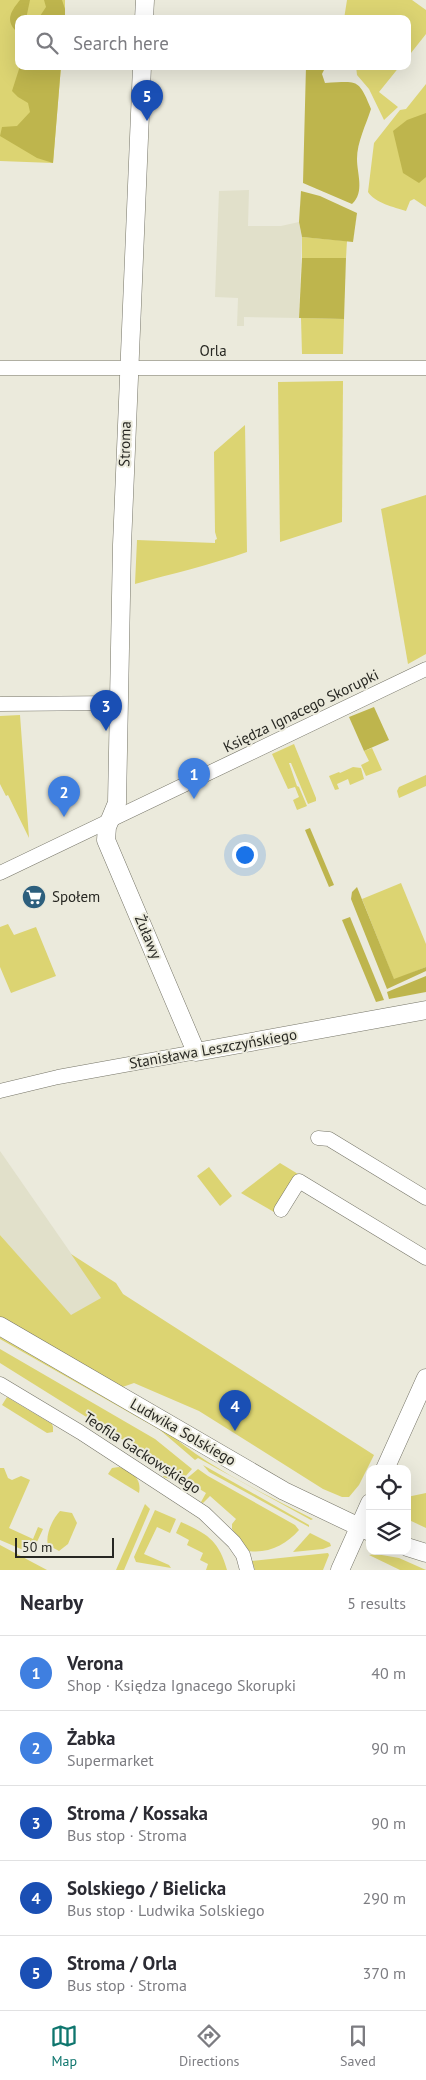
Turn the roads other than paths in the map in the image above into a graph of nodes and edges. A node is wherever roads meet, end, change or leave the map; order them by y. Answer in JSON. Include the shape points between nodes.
{"nodes":[{"id":1,"x":144,"y":0,"type":"edge"},
{"id":2,"x":144,"y":15,"type":"edge"},
{"id":3,"x":142,"y":70,"type":"edge"},
{"id":4,"x":0,"y":368,"type":"edge"},
{"id":5,"x":129,"y":368,"type":"junction"},
{"id":6,"x":426,"y":368,"type":"edge"},
{"id":7,"x":426,"y":669,"type":"edge"},
{"id":8,"x":118,"y":703,"type":"junction"},
{"id":9,"x":0,"y":704,"type":"edge"},
{"id":10,"x":110,"y":821,"type":"junction"},
{"id":11,"x":0,"y":873,"type":"edge"},
{"id":12,"x":426,"y":1010,"type":"edge"},
{"id":13,"x":196,"y":1052,"type":"junction"},
{"id":14,"x":0,"y":1091,"type":"edge"},
{"id":15,"x":318,"y":1138,"type":"dead end"},
{"id":16,"x":426,"y":1198,"type":"edge"},
{"id":17,"x":282,"y":1210,"type":"dead end"},
{"id":18,"x":426,"y":1258,"type":"edge"},
{"id":19,"x":0,"y":1326,"type":"edge"},
{"id":20,"x":426,"y":1378,"type":"edge"},
{"id":21,"x":0,"y":1384,"type":"edge"},
{"id":22,"x":387,"y":1465,"type":"edge"},
{"id":23,"x":368,"y":1510,"type":"edge"},
{"id":24,"x":364,"y":1529,"type":"edge"},
{"id":25,"x":411,"y":1548,"type":"edge"},
{"id":26,"x":426,"y":1553,"type":"edge"},
{"id":27,"x":247,"y":1570,"type":"edge"},
{"id":28,"x":340,"y":1570,"type":"edge"}],
"edges":[{"from":1,"to":2,"type":"street"},
{"from":3,"to":5,"type":"street","name":"Stroma"},
{"from":4,"to":5,"type":"street","name":"Orla"},
{"from":5,"to":6,"type":"street","name":"Orla"},
{"from":5,"to":8,"type":"street","name":"Stroma"},
{"from":7,"to":10,"type":"street","name":"Księdza Ignacego Skorupki"},
{"from":8,"to":9,"type":"street"},
{"from":8,"to":10,"type":"street","name":"Stroma","via":[[117,803]]},
{"from":10,"to":11,"type":"street","name":"Księdza Ignacego Skorupki"},
{"from":10,"to":13,"type":"street","name":"Żuławy","via":[[106,832],[108,844]]},
{"from":12,"to":13,"type":"street","name":"Stanisława Leszczyńskiego"},
{"from":13,"to":14,"type":"street","name":"Stanisława Leszczyńskiego"},
{"from":15,"to":16,"type":"street","via":[[330,1139]]},
{"from":17,"to":18,"type":"street","via":[[300,1181]]},
{"from":19,"to":24,"type":"street","name":"Ludwika Solskiego","via":[[284,1491]]},
{"from":20,"to":22,"type":"street"},
{"from":21,"to":27,"type":"street","name":"Teofila Gackowskiego","via":[[204,1513],[234,1542],[243,1555]]},
{"from":23,"to":24,"type":"street"},
{"from":24,"to":28,"type":"street"},
{"from":25,"to":26,"type":"street"}]}
